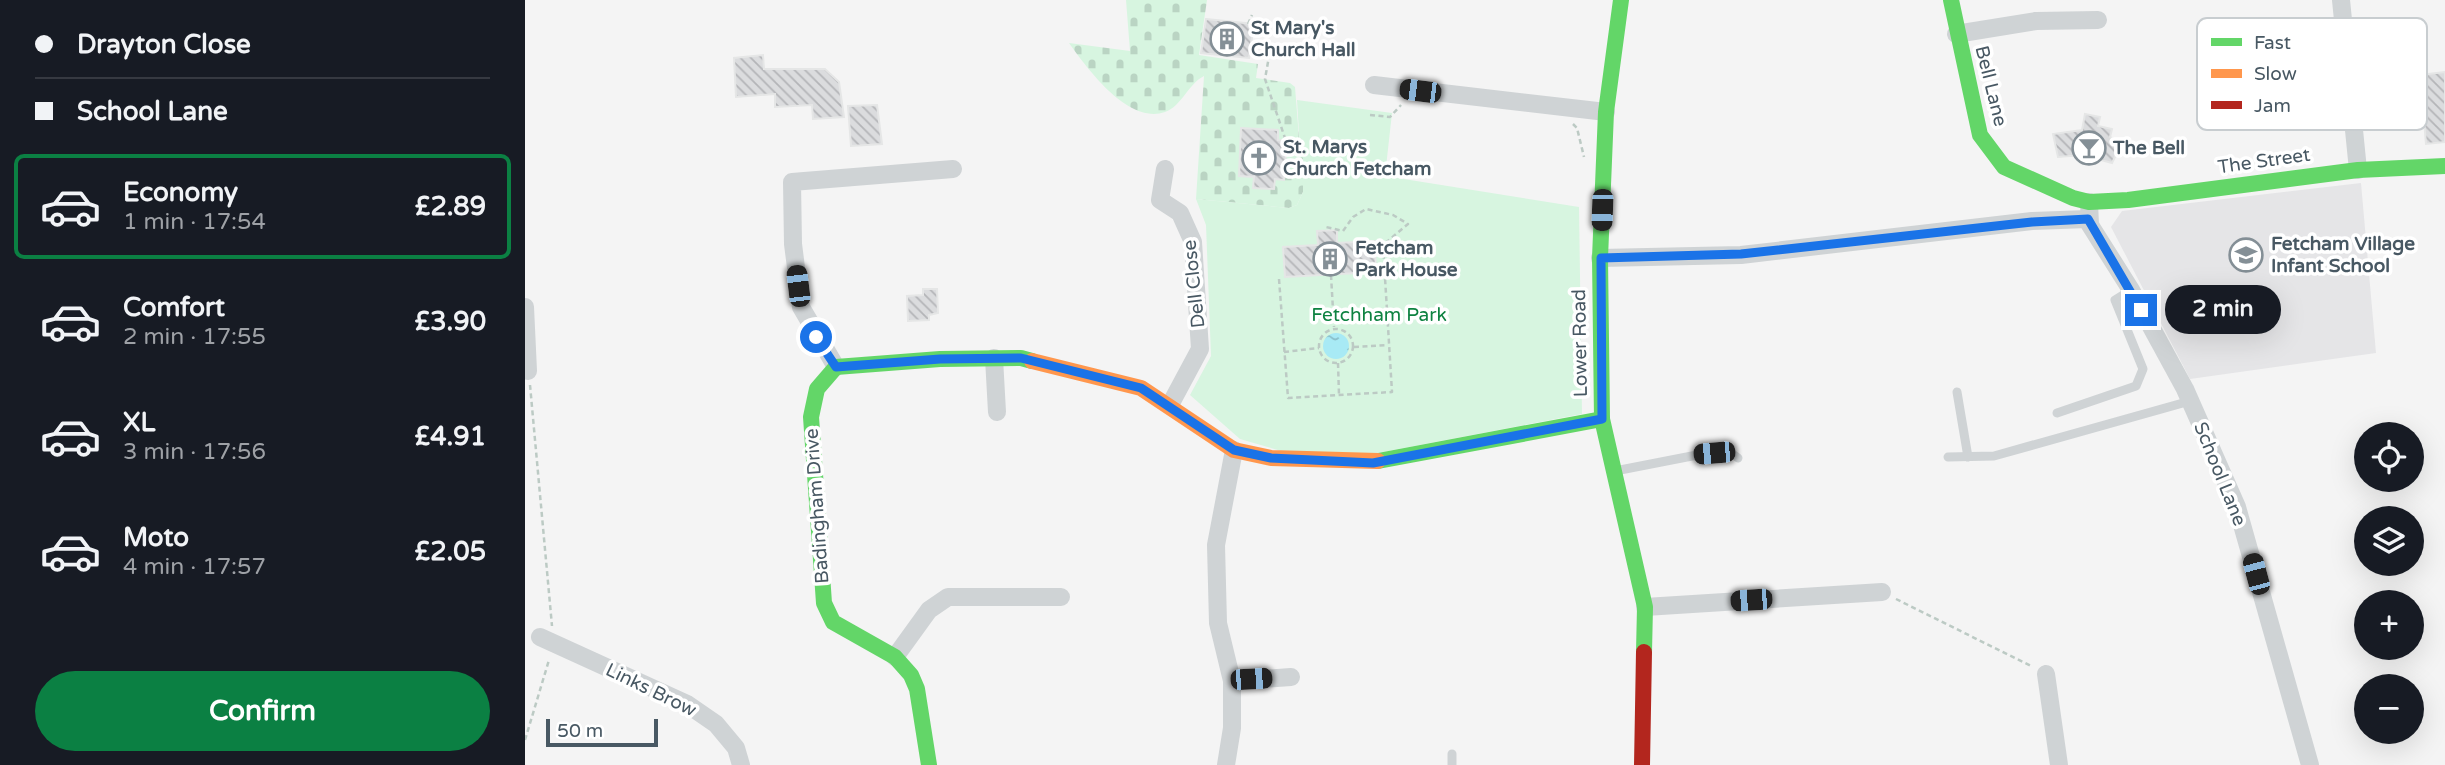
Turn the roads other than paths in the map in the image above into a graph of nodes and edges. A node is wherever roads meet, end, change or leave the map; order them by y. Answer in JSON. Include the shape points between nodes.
{"nodes":[{"id":1,"x":1621,"y":0,"type":"edge"},
{"id":2,"x":1951,"y":0,"type":"edge"},
{"id":3,"x":2341,"y":0,"type":"edge"},
{"id":4,"x":2343,"y":18,"type":"edge"},
{"id":5,"x":2098,"y":20,"type":"dead end"},
{"id":6,"x":1956,"y":34,"type":"junction"},
{"id":7,"x":1374,"y":85,"type":"dead end"},
{"id":8,"x":1607,"y":112,"type":"junction"},
{"id":9,"x":2354,"y":130,"type":"edge"},
{"id":10,"x":2445,"y":166,"type":"edge"},
{"id":11,"x":953,"y":169,"type":"dead end"},
{"id":12,"x":1165,"y":169,"type":"dead end"},
{"id":13,"x":2358,"y":170,"type":"junction"},
{"id":14,"x":2089,"y":210,"type":"junction"},
{"id":15,"x":1601,"y":258,"type":"junction"},
{"id":16,"x":2131,"y":290,"type":"junction"},
{"id":17,"x":525,"y":307,"type":"edge"},
{"id":18,"x":995,"y":358,"type":"junction"},
{"id":19,"x":836,"y":367,"type":"junction"},
{"id":20,"x":528,"y":371,"type":"road end"},
{"id":21,"x":1957,"y":392,"type":"dead end"},
{"id":22,"x":2190,"y":401,"type":"junction"},
{"id":23,"x":1170,"y":405,"type":"junction"},
{"id":24,"x":997,"y":412,"type":"dead end"},
{"id":25,"x":2057,"y":413,"type":"dead end"},
{"id":26,"x":1602,"y":419,"type":"junction"},
{"id":27,"x":1234,"y":450,"type":"junction"},
{"id":28,"x":1948,"y":457,"type":"dead end"},
{"id":29,"x":1968,"y":457,"type":"junction"},
{"id":30,"x":1738,"y":458,"type":"dead end"},
{"id":31,"x":1614,"y":471,"type":"junction"},
{"id":32,"x":1882,"y":592,"type":"road end"},
{"id":33,"x":1061,"y":597,"type":"dead end"},
{"id":34,"x":1645,"y":607,"type":"junction"},
{"id":35,"x":547,"y":640,"type":"road end"},
{"id":36,"x":895,"y":657,"type":"junction"},
{"id":37,"x":2046,"y":674,"type":"road end"},
{"id":38,"x":1291,"y":677,"type":"dead end"},
{"id":39,"x":1232,"y":681,"type":"junction"},
{"id":40,"x":1452,"y":754,"type":"dead end"},
{"id":41,"x":741,"y":765,"type":"edge"},
{"id":42,"x":929,"y":765,"type":"edge"},
{"id":43,"x":1226,"y":765,"type":"edge"},
{"id":44,"x":1453,"y":765,"type":"edge"},
{"id":45,"x":1642,"y":765,"type":"edge"},
{"id":46,"x":2059,"y":765,"type":"edge"},
{"id":47,"x":2310,"y":765,"type":"edge"}],
"edges":[{"from":1,"to":8,"type":"street","name":"Lower Road"},
{"from":2,"to":6,"type":"street","name":"Bell Lane"},
{"from":3,"to":4,"type":"street"},
{"from":5,"to":6,"type":"street","via":[[2036,22]]},
{"from":6,"to":14,"type":"street","name":"Bell Lane","via":[[1980,135],[1991,151],[2004,167]]},
{"from":7,"to":8,"type":"street"},
{"from":8,"to":15,"type":"street","name":"Lower Road"},
{"from":9,"to":13,"type":"street"},
{"from":10,"to":13,"type":"street","name":"The Street"},
{"from":11,"to":19,"type":"street","via":[[792,182],[801,307]]},
{"from":12,"to":23,"type":"street","name":"Dell Close","via":[[1160,200],[1180,213],[1193,242],[1200,349]]},
{"from":13,"to":14,"type":"street","name":"The Street","via":[[2128,200]]},
{"from":14,"to":15,"type":"street","via":[[2032,222],[1741,254]]},
{"from":14,"to":16,"type":"street","name":"School Lane"},
{"from":15,"to":26,"type":"street","name":"Lower Road"},
{"from":16,"to":22,"type":"street","name":"School Lane"},
{"from":16,"to":25,"type":"lane","via":[[2115,300],[2143,369],[2141,379],[2136,386]]},
{"from":17,"to":20,"type":"street"},
{"from":18,"to":19,"type":"street"},
{"from":18,"to":23,"type":"street","via":[[1021,358],[1112,379],[1141,388]]},
{"from":18,"to":24,"type":"street"},
{"from":19,"to":36,"type":"street","name":"Badingham Drive","via":[[817,389],[811,417],[824,603],[833,622]]},
{"from":21,"to":29,"type":"lane"},
{"from":22,"to":29,"type":"lane","via":[[1994,456]]},
{"from":22,"to":47,"type":"street","name":"School Lane","via":[[2237,507]]},
{"from":23,"to":27,"type":"street"},
{"from":26,"to":27,"type":"street","via":[[1373,463],[1271,458]]},
{"from":26,"to":31,"type":"street","name":"Lower Road"},
{"from":27,"to":39,"type":"street","via":[[1216,545],[1218,624]]},
{"from":28,"to":29,"type":"lane"},
{"from":30,"to":31,"type":"lane","via":[[1730,452],[1697,455]]},
{"from":31,"to":34,"type":"street","name":"Lower Road"},
{"from":32,"to":34,"type":"street"},
{"from":33,"to":36,"type":"street","via":[[949,597],[929,610]]},
{"from":34,"to":45,"type":"street","name":"Lower Road"},
{"from":35,"to":41,"type":"street","name":"Links Brow","via":[[687,704],[716,724],[736,748]]},
{"from":36,"to":42,"type":"street","name":"Badingham Drive","via":[[917,689]]},
{"from":37,"to":46,"type":"street"},
{"from":38,"to":39,"type":"street"},
{"from":39,"to":43,"type":"street"},
{"from":40,"to":44,"type":"lane"}]}
